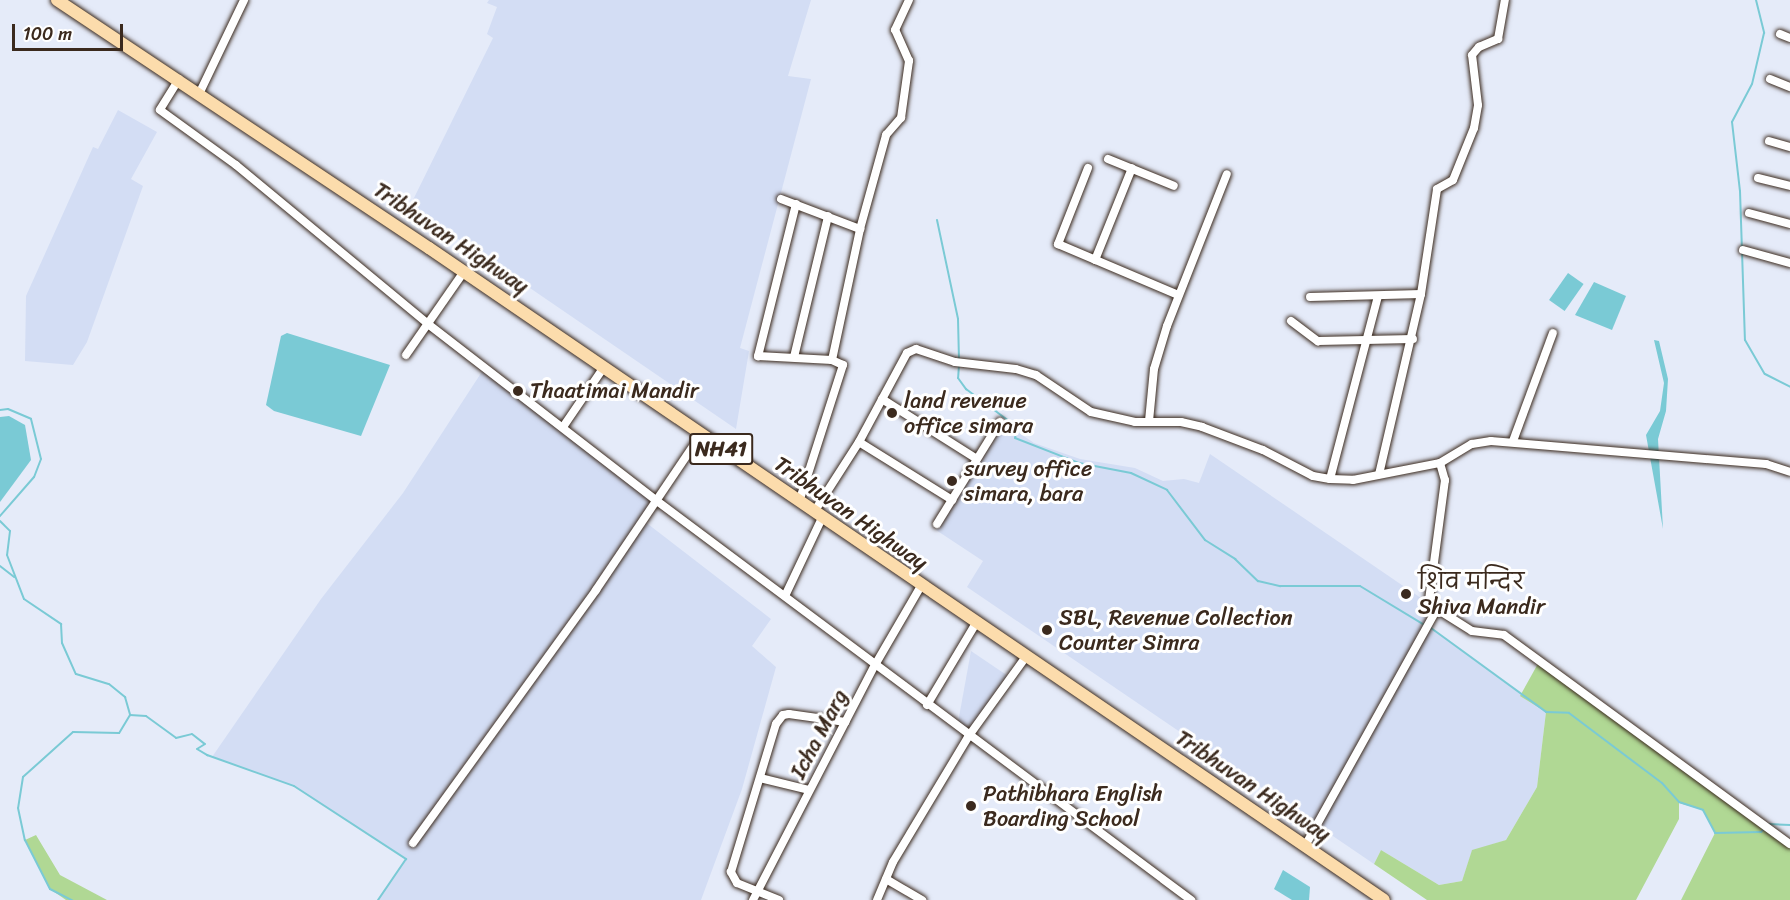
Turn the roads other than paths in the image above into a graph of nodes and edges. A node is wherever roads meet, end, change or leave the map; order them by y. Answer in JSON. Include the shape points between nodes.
{"nodes":[{"id":1,"x":57,"y":0,"type":"edge"},
{"id":2,"x":244,"y":0,"type":"edge"},
{"id":3,"x":909,"y":0,"type":"edge"},
{"id":4,"x":1505,"y":0,"type":"edge"},
{"id":5,"x":1780,"y":34,"type":"dead end"},
{"id":6,"x":1790,"y":38,"type":"edge"},
{"id":7,"x":1770,"y":79,"type":"dead end"},
{"id":8,"x":179,"y":80,"type":"junction"},
{"id":9,"x":1790,"y":87,"type":"edge"},
{"id":10,"x":200,"y":92,"type":"junction"},
{"id":11,"x":1769,"y":141,"type":"dead end"},
{"id":12,"x":1790,"y":147,"type":"edge"},
{"id":13,"x":1108,"y":159,"type":"dead end"},
{"id":14,"x":1088,"y":168,"type":"dead end"},
{"id":15,"x":1132,"y":168,"type":"junction"},
{"id":16,"x":1227,"y":174,"type":"dead end"},
{"id":17,"x":1758,"y":178,"type":"dead end"},
{"id":18,"x":1174,"y":186,"type":"dead end"},
{"id":19,"x":1790,"y":186,"type":"edge"},
{"id":20,"x":781,"y":199,"type":"dead end"},
{"id":21,"x":796,"y":204,"type":"junction"},
{"id":22,"x":1749,"y":213,"type":"dead end"},
{"id":23,"x":828,"y":216,"type":"junction"},
{"id":24,"x":1790,"y":224,"type":"edge"},
{"id":25,"x":860,"y":229,"type":"junction"},
{"id":26,"x":1743,"y":250,"type":"dead end"},
{"id":27,"x":1095,"y":260,"type":"junction"},
{"id":28,"x":1790,"y":263,"type":"edge"},
{"id":29,"x":463,"y":273,"type":"junction"},
{"id":30,"x":1421,"y":294,"type":"junction"},
{"id":31,"x":1178,"y":295,"type":"junction"},
{"id":32,"x":1378,"y":296,"type":"junction"},
{"id":33,"x":1310,"y":297,"type":"dead end"},
{"id":34,"x":1291,"y":321,"type":"dead end"},
{"id":35,"x":428,"y":324,"type":"junction"},
{"id":36,"x":1553,"y":333,"type":"dead end"},
{"id":37,"x":1366,"y":339,"type":"junction"},
{"id":38,"x":1413,"y":339,"type":"junction"},
{"id":39,"x":406,"y":355,"type":"dead end"},
{"id":40,"x":794,"y":357,"type":"junction"},
{"id":41,"x":832,"y":360,"type":"junction"},
{"id":42,"x":603,"y":367,"type":"junction"},
{"id":43,"x":882,"y":399,"type":"junction"},
{"id":44,"x":1149,"y":421,"type":"junction"},
{"id":45,"x":1000,"y":422,"type":"dead end"},
{"id":46,"x":563,"y":427,"type":"junction"},
{"id":47,"x":700,"y":435,"type":"junction"},
{"id":48,"x":1513,"y":441,"type":"junction"},
{"id":49,"x":859,"y":442,"type":"junction"},
{"id":50,"x":977,"y":459,"type":"junction"},
{"id":51,"x":1440,"y":463,"type":"junction"},
{"id":52,"x":1790,"y":472,"type":"edge"},
{"id":53,"x":1379,"y":474,"type":"junction"},
{"id":54,"x":1330,"y":479,"type":"junction"},
{"id":55,"x":952,"y":500,"type":"junction"},
{"id":56,"x":657,"y":501,"type":"junction"},
{"id":57,"x":799,"y":502,"type":"junction"},
{"id":58,"x":818,"y":515,"type":"junction"},
{"id":59,"x":937,"y":524,"type":"dead end"},
{"id":60,"x":921,"y":586,"type":"junction"},
{"id":61,"x":785,"y":596,"type":"junction"},
{"id":62,"x":1437,"y":609,"type":"junction"},
{"id":63,"x":976,"y":623,"type":"junction"},
{"id":64,"x":1025,"y":658,"type":"junction"},
{"id":65,"x":875,"y":665,"type":"junction"},
{"id":66,"x":927,"y":705,"type":"junction"},
{"id":67,"x":845,"y":722,"type":"junction"},
{"id":68,"x":968,"y":736,"type":"junction"},
{"id":69,"x":760,"y":778,"type":"junction"},
{"id":70,"x":809,"y":790,"type":"junction"},
{"id":71,"x":413,"y":843,"type":"dead end"},
{"id":72,"x":1790,"y":844,"type":"edge"},
{"id":73,"x":1305,"y":846,"type":"junction"},
{"id":74,"x":886,"y":879,"type":"junction"},
{"id":75,"x":757,"y":891,"type":"junction"},
{"id":76,"x":753,"y":900,"type":"edge"},
{"id":77,"x":779,"y":900,"type":"edge"},
{"id":78,"x":877,"y":900,"type":"edge"},
{"id":79,"x":922,"y":900,"type":"edge"},
{"id":80,"x":1191,"y":900,"type":"edge"},
{"id":81,"x":1383,"y":900,"type":"edge"}],
"edges":[{"from":1,"to":8,"type":"highway","name":"Tribhuvan Highway","number":"NH41"},
{"from":2,"to":10,"type":"street"},
{"from":3,"to":25,"type":"street","via":[[895,30],[909,60],[901,118],[886,135]]},
{"from":4,"to":30,"type":"street","via":[[1498,39],[1479,47],[1472,55],[1478,105],[1474,128],[1453,180],[1437,189]]},
{"from":5,"to":6,"type":"street"},
{"from":7,"to":9,"type":"street"},
{"from":8,"to":10,"type":"highway","name":"Tribhuvan Highway","number":"NH41"},
{"from":8,"to":35,"type":"street","via":[[160,110],[294,211]]},
{"from":10,"to":29,"type":"highway","name":"Tribhuvan Highway","number":"NH41"},
{"from":11,"to":12,"type":"street"},
{"from":13,"to":15,"type":"street"},
{"from":14,"to":27,"type":"street","via":[[1058,244]]},
{"from":15,"to":18,"type":"street"},
{"from":15,"to":27,"type":"street"},
{"from":16,"to":31,"type":"street"},
{"from":17,"to":19,"type":"street"},
{"from":20,"to":21,"type":"street"},
{"from":21,"to":23,"type":"street"},
{"from":21,"to":40,"type":"street","via":[[758,356]]},
{"from":22,"to":24,"type":"street"},
{"from":23,"to":25,"type":"street"},
{"from":23,"to":40,"type":"street"},
{"from":25,"to":41,"type":"street"},
{"from":26,"to":28,"type":"street"},
{"from":27,"to":31,"type":"street"},
{"from":29,"to":35,"type":"street"},
{"from":29,"to":42,"type":"highway","name":"Tribhuvan Highway","number":"NH41"},
{"from":30,"to":32,"type":"street"},
{"from":30,"to":38,"type":"street"},
{"from":31,"to":44,"type":"street","via":[[1154,369]]},
{"from":32,"to":33,"type":"street"},
{"from":32,"to":37,"type":"street"},
{"from":34,"to":37,"type":"street","via":[[1318,341]]},
{"from":35,"to":39,"type":"street"},
{"from":35,"to":46,"type":"street"},
{"from":36,"to":48,"type":"street"},
{"from":37,"to":38,"type":"street"},
{"from":37,"to":54,"type":"street"},
{"from":38,"to":53,"type":"street"},
{"from":40,"to":41,"type":"street"},
{"from":41,"to":57,"type":"street","via":[[843,365]]},
{"from":42,"to":46,"type":"street"},
{"from":42,"to":47,"type":"highway","name":"Tribhuvan Highway","number":"NH41"},
{"from":43,"to":44,"type":"street","via":[[907,353],[916,349],[959,363],[1036,375],[1091,412],[1135,422]]},
{"from":43,"to":49,"type":"street"},
{"from":43,"to":50,"type":"street"},
{"from":44,"to":54,"type":"street","via":[[1202,427],[1263,450],[1313,476]]},
{"from":45,"to":50,"type":"street"},
{"from":46,"to":56,"type":"street"},
{"from":47,"to":56,"type":"street"},
{"from":47,"to":57,"type":"highway","name":"Tribhuvan Highway","number":"NH41"},
{"from":48,"to":51,"type":"street","via":[[1472,444]]},
{"from":48,"to":52,"type":"street","via":[[1579,451],[1766,464]]},
{"from":49,"to":55,"type":"street"},
{"from":49,"to":58,"type":"street"},
{"from":50,"to":55,"type":"street"},
{"from":51,"to":53,"type":"street"},
{"from":51,"to":62,"type":"street","via":[[1445,480],[1429,600]]},
{"from":53,"to":54,"type":"street"},
{"from":55,"to":59,"type":"street"},
{"from":56,"to":61,"type":"street"},
{"from":56,"to":71,"type":"street"},
{"from":57,"to":58,"type":"highway","name":"Tribhuvan Highway","number":"NH41"},
{"from":58,"to":60,"type":"highway","name":"Tribhuvan Highway","number":"NH41"},
{"from":58,"to":61,"type":"street"},
{"from":60,"to":63,"type":"highway","name":"Tribhuvan Highway","number":"NH41"},
{"from":60,"to":65,"type":"street","name":"Icha Marg"},
{"from":61,"to":65,"type":"street"},
{"from":62,"to":72,"type":"street","via":[[1472,631],[1504,635]]},
{"from":62,"to":73,"type":"street"},
{"from":63,"to":64,"type":"highway","name":"Tribhuvan Highway","number":"NH41"},
{"from":63,"to":66,"type":"street"},
{"from":64,"to":68,"type":"street"},
{"from":64,"to":73,"type":"highway","name":"Tribhuvan Highway","number":"NH41"},
{"from":65,"to":66,"type":"street"},
{"from":65,"to":67,"type":"street","name":"Icha Marg"},
{"from":66,"to":68,"type":"street"},
{"from":67,"to":69,"type":"street","via":[[783,715],[776,723]]},
{"from":67,"to":70,"type":"street","name":"Icha Marg"},
{"from":68,"to":74,"type":"street"},
{"from":68,"to":80,"type":"street"},
{"from":69,"to":70,"type":"street"},
{"from":69,"to":75,"type":"street","via":[[731,872],[737,883]]},
{"from":70,"to":75,"type":"street","name":"Icha Marg"},
{"from":73,"to":81,"type":"highway","name":"Tribhuvan Highway","number":"NH41"},
{"from":74,"to":78,"type":"street"},
{"from":74,"to":79,"type":"street"},
{"from":75,"to":76,"type":"street","name":"Icha Marg"},
{"from":75,"to":77,"type":"street"}]}
